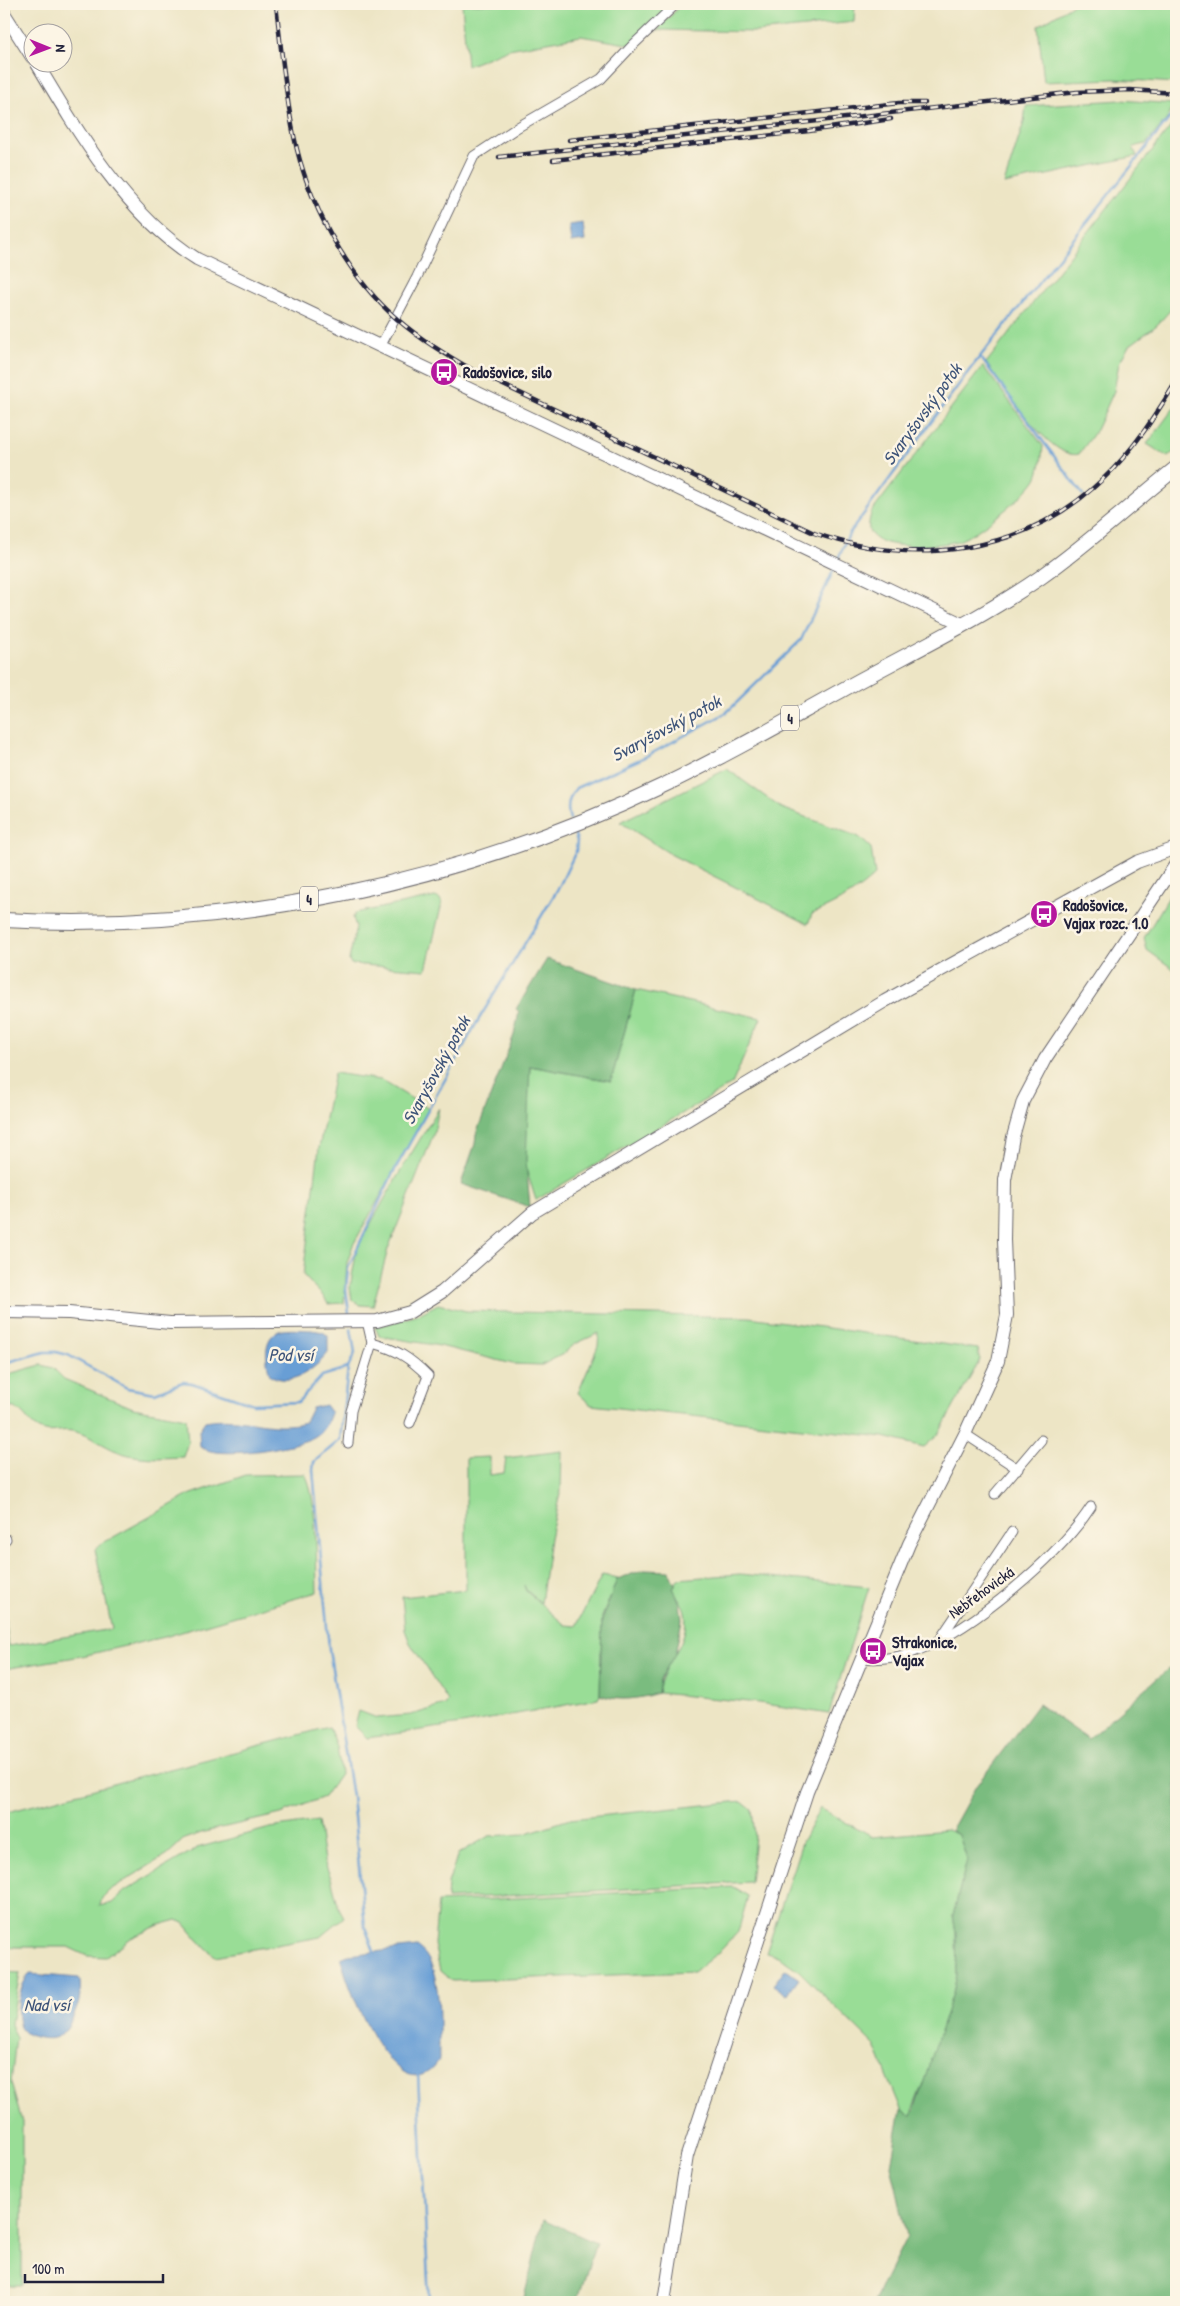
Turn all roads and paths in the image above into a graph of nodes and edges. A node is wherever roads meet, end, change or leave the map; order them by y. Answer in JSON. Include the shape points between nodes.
{"nodes":[{"id":1,"x":676,"y":4,"type":"edge"},
{"id":2,"x":4,"y":13,"type":"edge"},
{"id":3,"x":22,"y":41,"type":"edge"},
{"id":4,"x":42,"y":72,"type":"edge"},
{"id":5,"x":380,"y":347,"type":"junction"},
{"id":6,"x":1176,"y":468,"type":"edge"},
{"id":7,"x":962,"y":624,"type":"junction"},
{"id":8,"x":1176,"y":848,"type":"edge"},
{"id":9,"x":1176,"y":864,"type":"edge"},
{"id":10,"x":4,"y":920,"type":"edge"},
{"id":11,"x":4,"y":1312,"type":"edge"},
{"id":12,"x":367,"y":1321,"type":"junction"},
{"id":13,"x":372,"y":1343,"type":"junction"},
{"id":14,"x":410,"y":1423,"type":"dead end"},
{"id":15,"x":965,"y":1434,"type":"junction"},
{"id":16,"x":1041,"y":1440,"type":"dead end"},
{"id":17,"x":348,"y":1442,"type":"dead end"},
{"id":18,"x":1018,"y":1468,"type":"junction"},
{"id":19,"x":996,"y":1494,"type":"dead end"},
{"id":20,"x":1091,"y":1507,"type":"dead end"},
{"id":21,"x":1012,"y":1532,"type":"dead end"},
{"id":22,"x":940,"y":1639,"type":"junction"},
{"id":23,"x":863,"y":1658,"type":"junction"},
{"id":24,"x":664,"y":2302,"type":"edge"}],
"edges":[{"from":1,"to":5,"type":"street","via":[[601,79],[474,156]]},
{"from":2,"to":3,"type":"street"},
{"from":4,"to":5,"type":"street","via":[[79,134],[106,171],[178,247]]},
{"from":5,"to":7,"type":"street"},
{"from":6,"to":7,"type":"main road","number":"4","via":[[1040,578]]},
{"from":7,"to":10,"type":"main road","number":"4","via":[[663,786],[564,827],[475,858],[406,878],[295,902],[194,916],[45,923]]},
{"from":8,"to":12,"type":"street","via":[[1137,862],[885,1001],[532,1213],[442,1292],[410,1312]]},
{"from":9,"to":15,"type":"street","via":[[1045,1058],[1023,1101],[1005,1180],[1007,1315],[998,1361]]},
{"from":11,"to":12,"type":"street","via":[[69,1313],[170,1323]]},
{"from":12,"to":13,"type":"street"},
{"from":13,"to":14,"type":"street","via":[[395,1350],[412,1360],[428,1376]]},
{"from":13,"to":17,"type":"street","via":[[351,1411]]},
{"from":15,"to":18,"type":"street"},
{"from":15,"to":23,"type":"street","via":[[909,1544]]},
{"from":16,"to":18,"type":"street"},
{"from":18,"to":19,"type":"street"},
{"from":20,"to":22,"type":"street","name":"Nebřehovická","via":[[1073,1532],[1028,1577],[977,1616]]},
{"from":21,"to":22,"type":"street"},
{"from":22,"to":23,"type":"street","name":"Nebřehovická","via":[[905,1655]]},
{"from":23,"to":24,"type":"street","via":[[808,1792],[686,2156]]}]}
